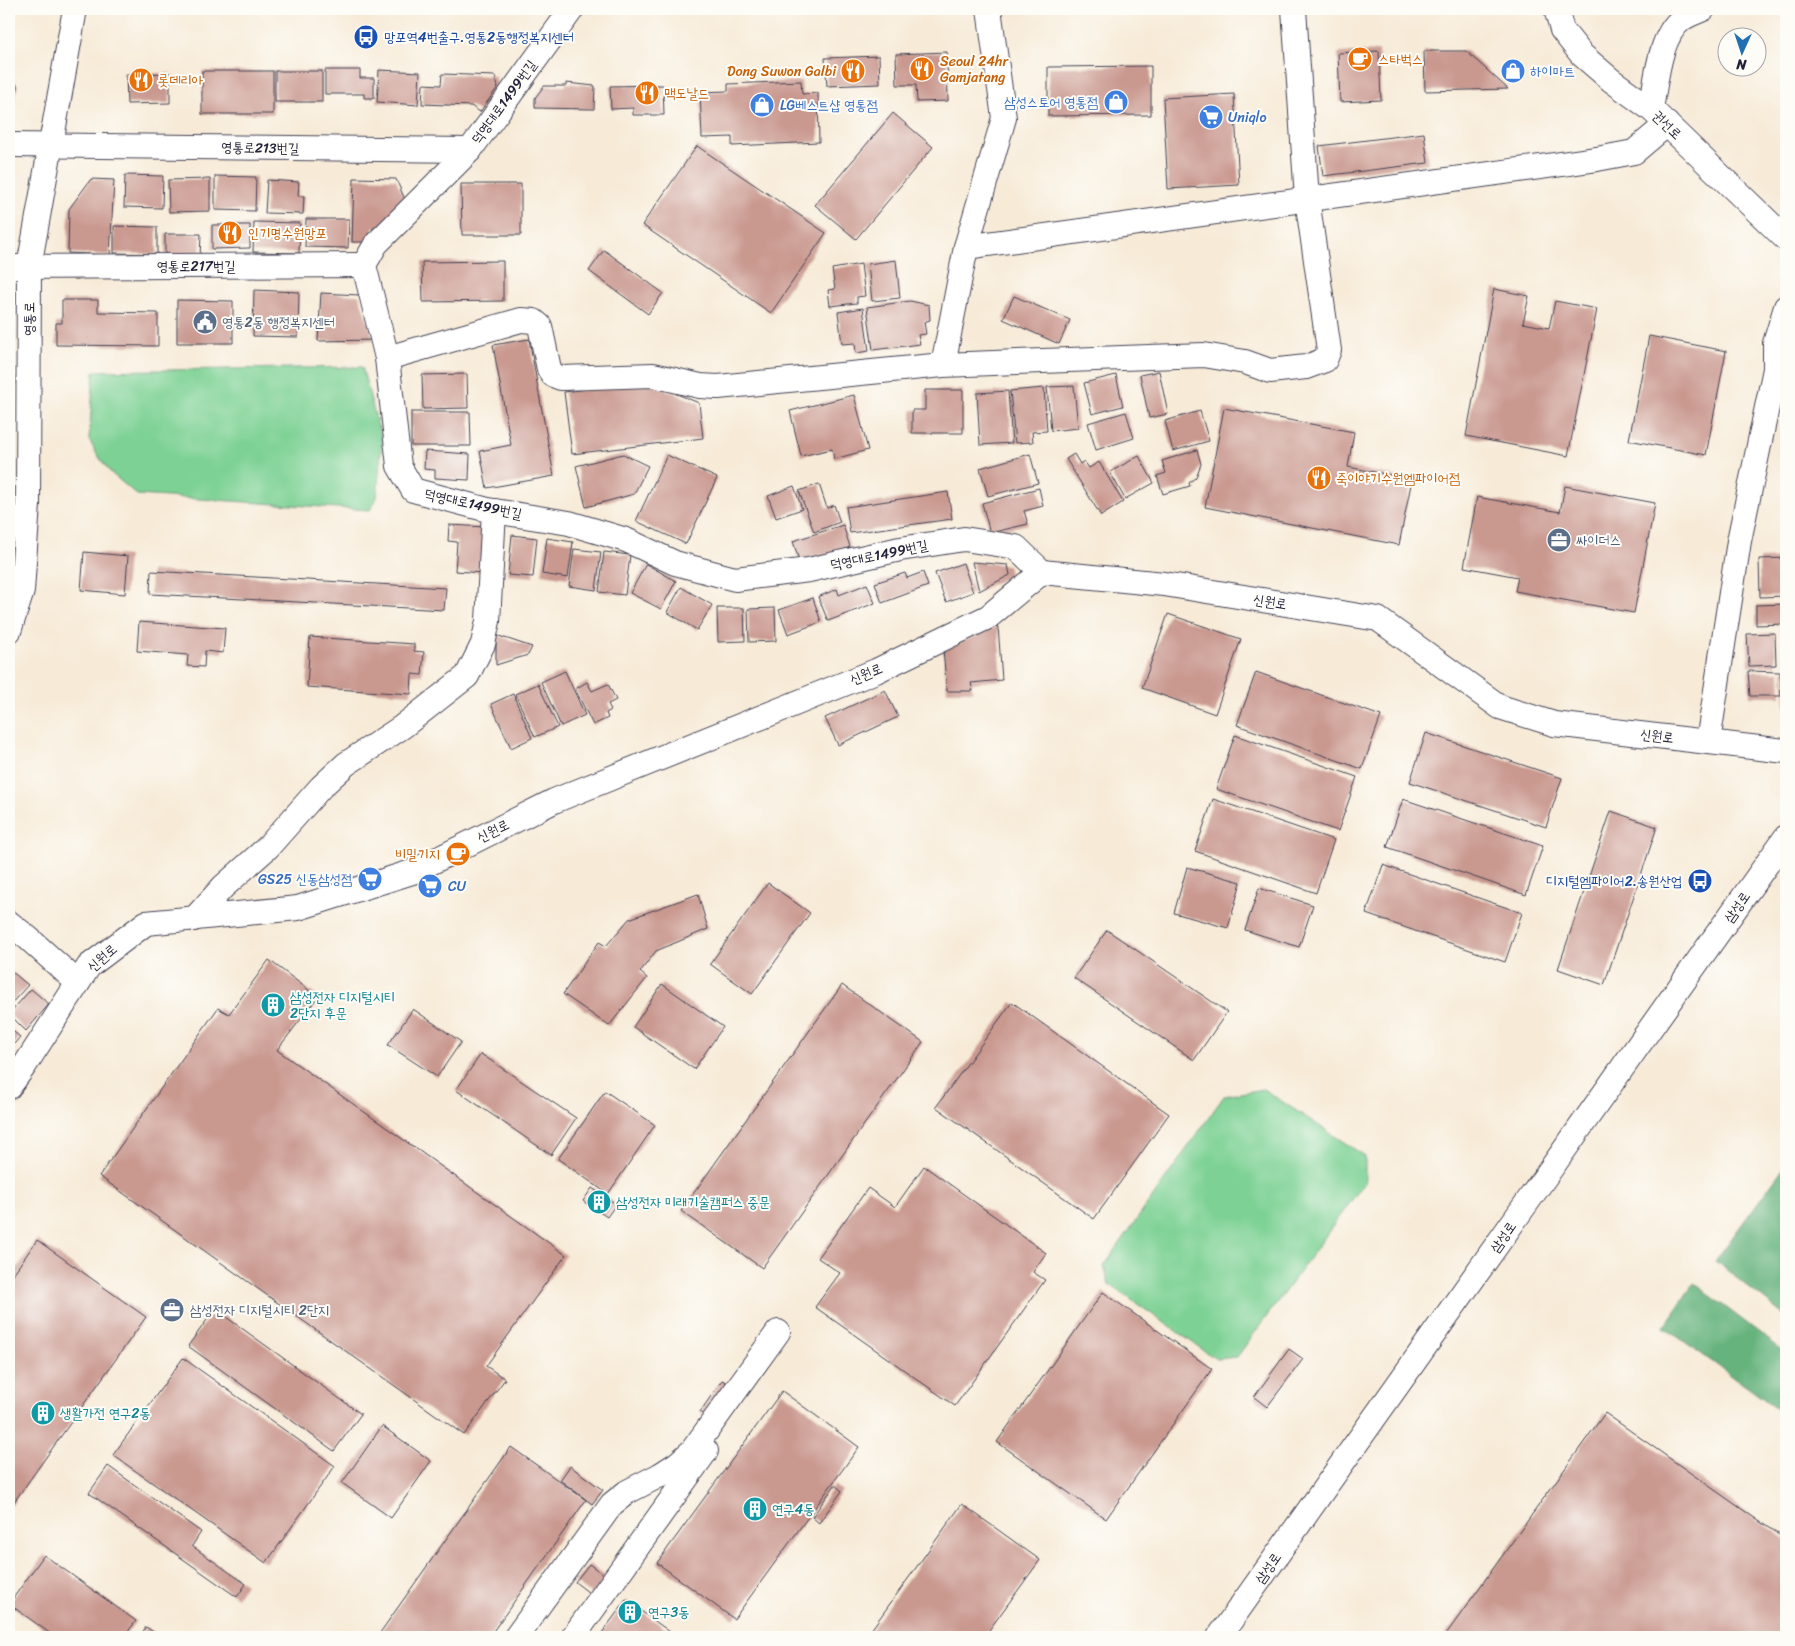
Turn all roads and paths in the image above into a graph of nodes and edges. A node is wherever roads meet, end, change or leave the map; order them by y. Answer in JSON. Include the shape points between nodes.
{"nodes":[{"id":1,"x":76,"y":9,"type":"edge"},
{"id":2,"x":572,"y":9,"type":"edge"},
{"id":3,"x":990,"y":9,"type":"edge"},
{"id":4,"x":1294,"y":9,"type":"edge"},
{"id":5,"x":1556,"y":9,"type":"edge"},
{"id":6,"x":1703,"y":9,"type":"edge"},
{"id":7,"x":1659,"y":116,"type":"junction"},
{"id":8,"x":9,"y":145,"type":"edge"},
{"id":9,"x":50,"y":146,"type":"junction"},
{"id":10,"x":470,"y":150,"type":"junction"},
{"id":11,"x":1307,"y":199,"type":"junction"},
{"id":12,"x":1786,"y":239,"type":"edge"},
{"id":13,"x":966,"y":247,"type":"junction"},
{"id":14,"x":364,"y":265,"type":"junction"},
{"id":15,"x":19,"y":267,"type":"edge"},
{"id":16,"x":1786,"y":307,"type":"edge"},
{"id":17,"x":386,"y":358,"type":"junction"},
{"id":18,"x":943,"y":365,"type":"junction"},
{"id":19,"x":494,"y":511,"type":"junction"},
{"id":20,"x":1042,"y":572,"type":"junction"},
{"id":21,"x":9,"y":632,"type":"edge"},
{"id":22,"x":1708,"y":742,"type":"junction"},
{"id":23,"x":1786,"y":751,"type":"edge"},
{"id":24,"x":1786,"y":837,"type":"edge"},
{"id":25,"x":194,"y":919,"type":"junction"},
{"id":26,"x":9,"y":923,"type":"edge"},
{"id":27,"x":78,"y":983,"type":"junction"},
{"id":28,"x":9,"y":1087,"type":"edge"},
{"id":29,"x":516,"y":1637,"type":"edge"},
{"id":30,"x":573,"y":1637,"type":"edge"},
{"id":31,"x":1219,"y":1637,"type":"edge"}],
"edges":[{"from":1,"to":9,"type":"street","name":"영통로"},
{"from":2,"to":10,"type":"street","name":"덕영대로1499번길"},
{"from":3,"to":13,"type":"street","via":[[1004,118]]},
{"from":4,"to":11,"type":"street"},
{"from":5,"to":7,"type":"street","name":"권선로","via":[[1562,30],[1582,55]]},
{"from":6,"to":7,"type":"street","via":[[1681,20],[1665,41],[1658,66]]},
{"from":7,"to":11,"type":"street","via":[[1634,152]]},
{"from":7,"to":12,"type":"street","name":"권선로"},
{"from":8,"to":9,"type":"street","name":"영통로213번길"},
{"from":9,"to":10,"type":"street","name":"영통로213번길"},
{"from":9,"to":15,"type":"street","name":"영통로"},
{"from":10,"to":14,"type":"street","name":"덕영대로1499번길","via":[[376,244]]},
{"from":11,"to":13,"type":"street"},
{"from":11,"to":18,"type":"street","via":[[1329,350],[1325,360],[1270,371],[1245,362],[1204,355]]},
{"from":13,"to":18,"type":"street"},
{"from":14,"to":15,"type":"street","name":"영통로217번길"},
{"from":14,"to":17,"type":"street","name":"덕영대로1499번길"},
{"from":15,"to":21,"type":"street","name":"영통로","via":[[28,504],[22,591]]},
{"from":16,"to":22,"type":"street","via":[[1775,343],[1775,369],[1739,541]]},
{"from":17,"to":18,"type":"street","via":[[521,320],[534,321],[540,326],[549,369],[561,378],[654,375],[718,387]]},
{"from":17,"to":19,"type":"street","name":"덕영대로1499번길","via":[[399,466],[413,490]]},
{"from":19,"to":20,"type":"street","name":"덕영대로1499번길","via":[[569,523],[626,540],[676,563],[735,579],[809,570],[900,549],[964,539],[1016,547]]},
{"from":19,"to":25,"type":"street","via":[[488,621],[483,644],[467,676],[402,727],[346,764]]},
{"from":20,"to":22,"type":"street","name":"신원로","via":[[1164,584],[1378,619],[1500,707],[1554,724]]},
{"from":20,"to":25,"type":"street","name":"신원로","via":[[988,617],[876,671],[554,801],[412,872],[298,908]]},
{"from":22,"to":23,"type":"street","name":"신원로"},
{"from":24,"to":31,"type":"street","name":"삼성로"},
{"from":25,"to":27,"type":"street","name":"신원로","via":[[146,923],[89,966]]},
{"from":26,"to":27,"type":"street"},
{"from":27,"to":28,"type":"street","name":"신원로"},
{"from":29,"to":30,"type":"street","via":[[606,1510],[627,1492],[685,1458],[783,1335]]}]}
